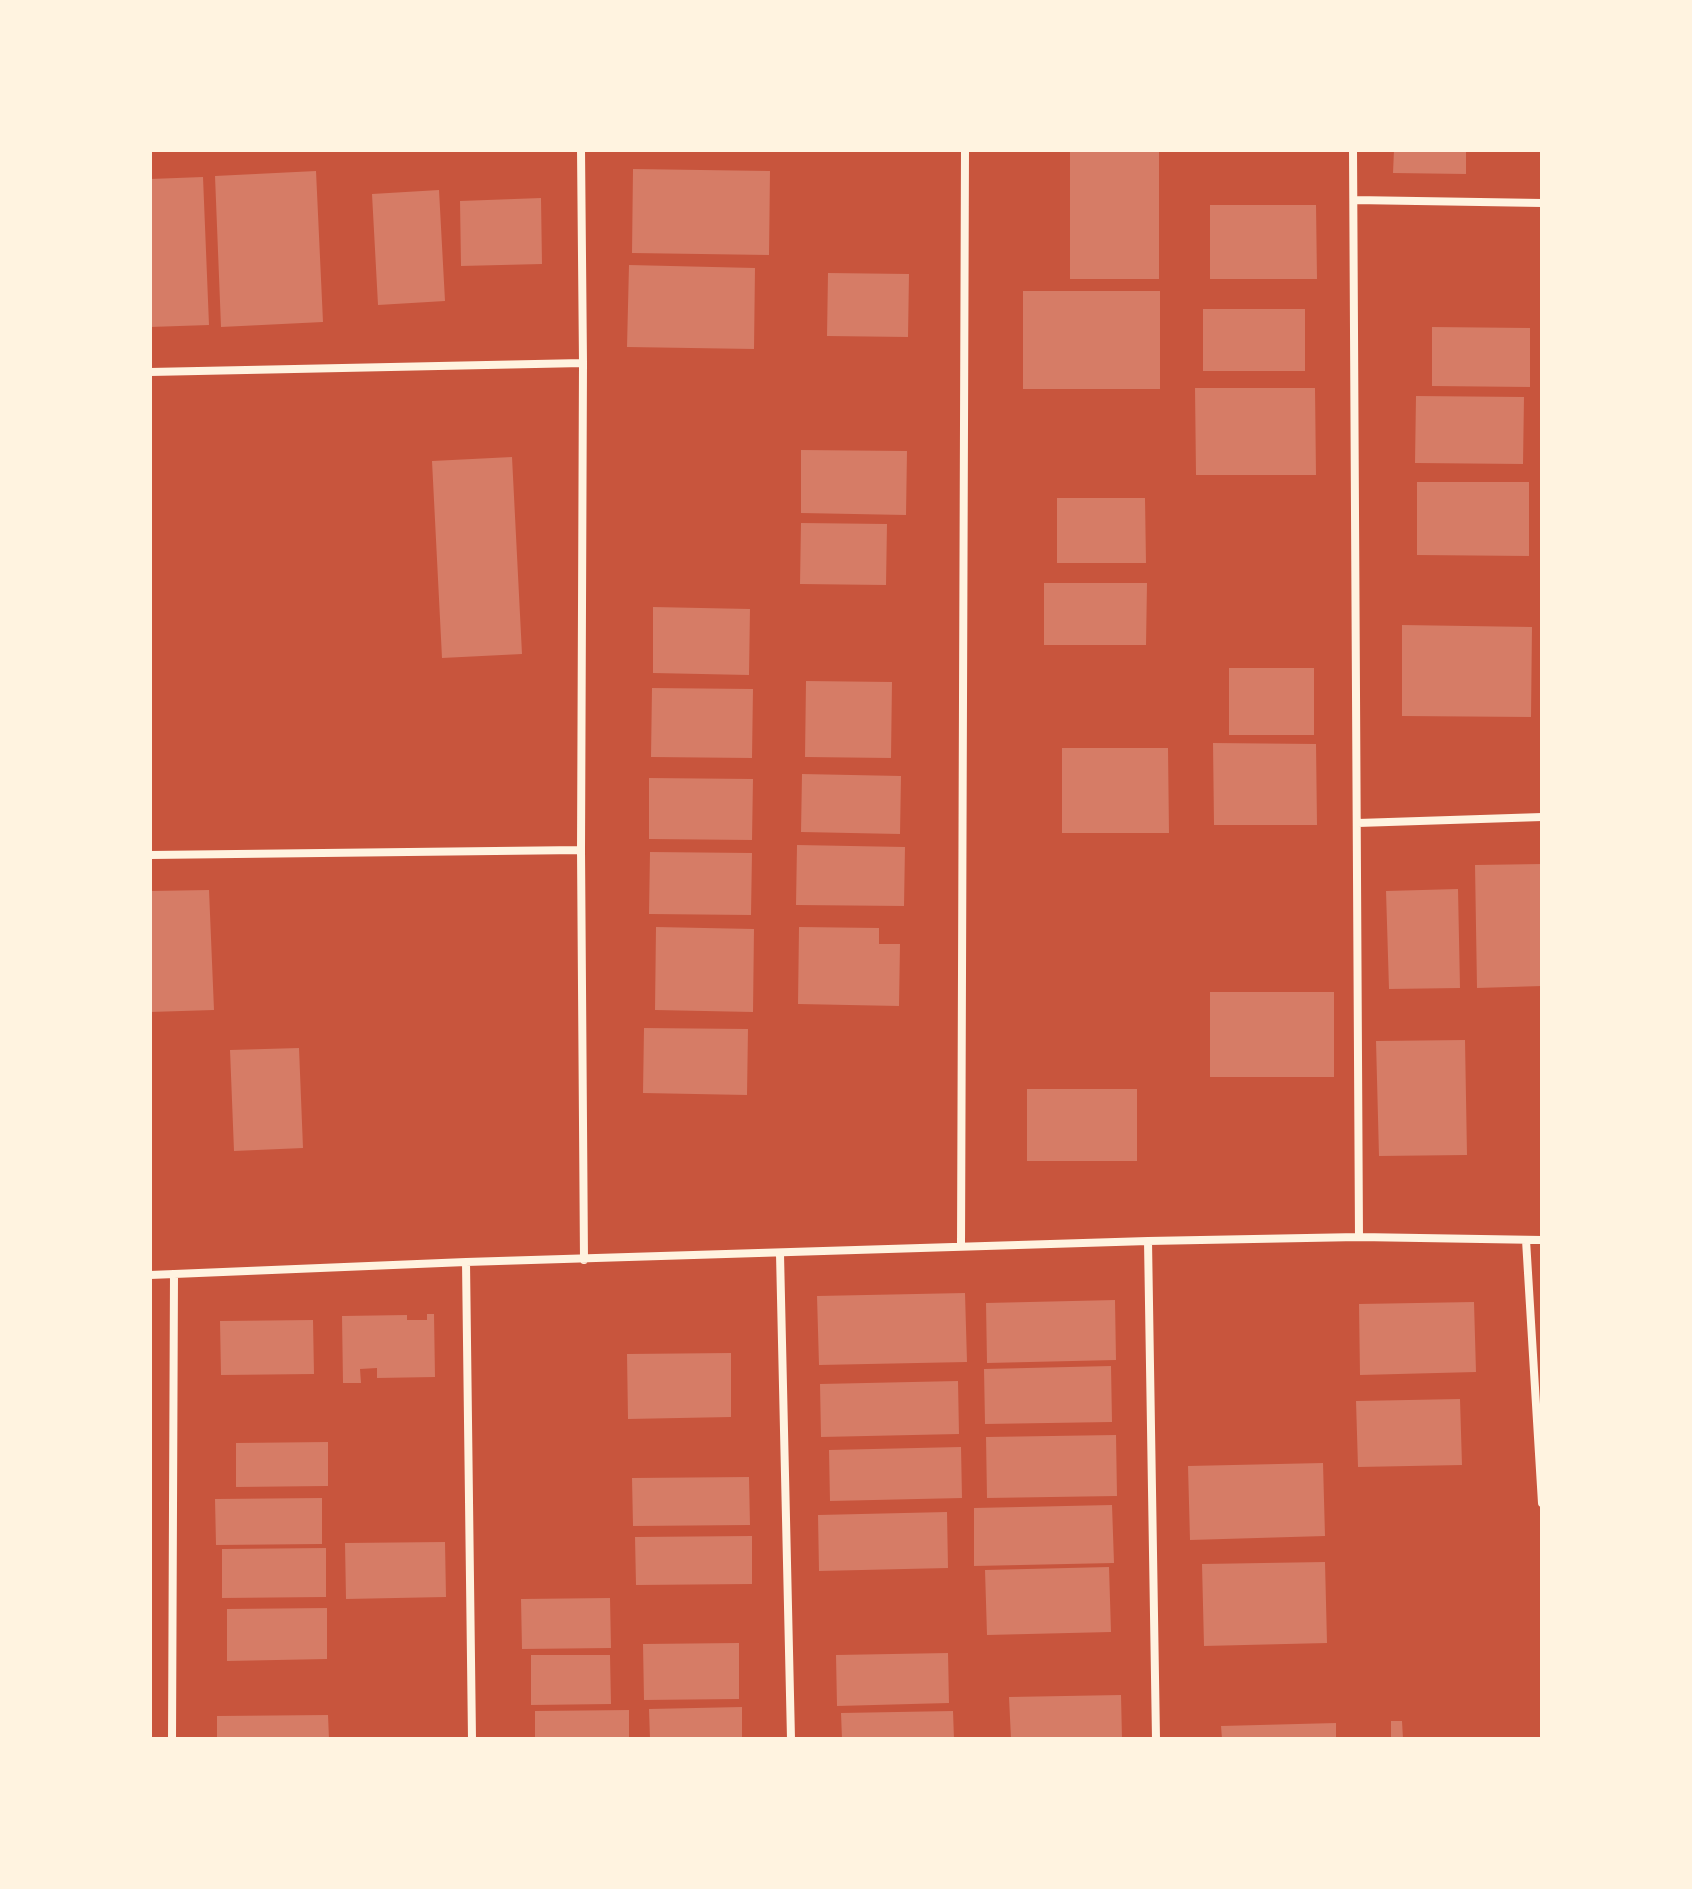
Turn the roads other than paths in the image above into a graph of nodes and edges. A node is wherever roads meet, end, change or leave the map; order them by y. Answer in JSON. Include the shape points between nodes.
{"nodes":[{"id":1,"x":581,"y":150,"type":"edge"},
{"id":2,"x":965,"y":150,"type":"edge"},
{"id":3,"x":1353,"y":150,"type":"edge"},
{"id":4,"x":1354,"y":200,"type":"junction"},
{"id":5,"x":1542,"y":203,"type":"edge"},
{"id":6,"x":583,"y":363,"type":"junction"},
{"id":7,"x":150,"y":372,"type":"edge"},
{"id":8,"x":1542,"y":817,"type":"edge"},
{"id":9,"x":1358,"y":823,"type":"junction"},
{"id":10,"x":581,"y":850,"type":"junction"},
{"id":11,"x":150,"y":855,"type":"edge"},
{"id":12,"x":1359,"y":1237,"type":"junction"},
{"id":13,"x":1526,"y":1240,"type":"junction"},
{"id":14,"x":1542,"y":1240,"type":"edge"},
{"id":15,"x":1148,"y":1241,"type":"junction"},
{"id":16,"x":961,"y":1246,"type":"junction"},
{"id":17,"x":780,"y":1254,"type":"junction"},
{"id":18,"x":584,"y":1260,"type":"junction"},
{"id":19,"x":466,"y":1262,"type":"junction"},
{"id":20,"x":174,"y":1274,"type":"junction"},
{"id":21,"x":150,"y":1275,"type":"edge"},
{"id":22,"x":1542,"y":1503,"type":"edge"},
{"id":23,"x":172,"y":1739,"type":"edge"},
{"id":24,"x":472,"y":1739,"type":"edge"},
{"id":25,"x":791,"y":1739,"type":"edge"},
{"id":26,"x":1156,"y":1739,"type":"edge"}],
"edges":[{"from":1,"to":6,"type":"street"},
{"from":2,"to":16,"type":"street"},
{"from":3,"to":4,"type":"street"},
{"from":4,"to":5,"type":"street"},
{"from":4,"to":9,"type":"street"},
{"from":6,"to":7,"type":"street"},
{"from":6,"to":10,"type":"street"},
{"from":8,"to":9,"type":"street"},
{"from":9,"to":12,"type":"street"},
{"from":10,"to":11,"type":"street"},
{"from":10,"to":18,"type":"street"},
{"from":12,"to":13,"type":"street"},
{"from":12,"to":15,"type":"street"},
{"from":13,"to":14,"type":"street"},
{"from":13,"to":22,"type":"street"},
{"from":15,"to":16,"type":"street"},
{"from":15,"to":26,"type":"street"},
{"from":16,"to":17,"type":"street"},
{"from":17,"to":18,"type":"street"},
{"from":17,"to":25,"type":"street"},
{"from":18,"to":19,"type":"street"},
{"from":19,"to":20,"type":"street"},
{"from":19,"to":24,"type":"street"},
{"from":20,"to":21,"type":"street"},
{"from":20,"to":23,"type":"street"}]}
